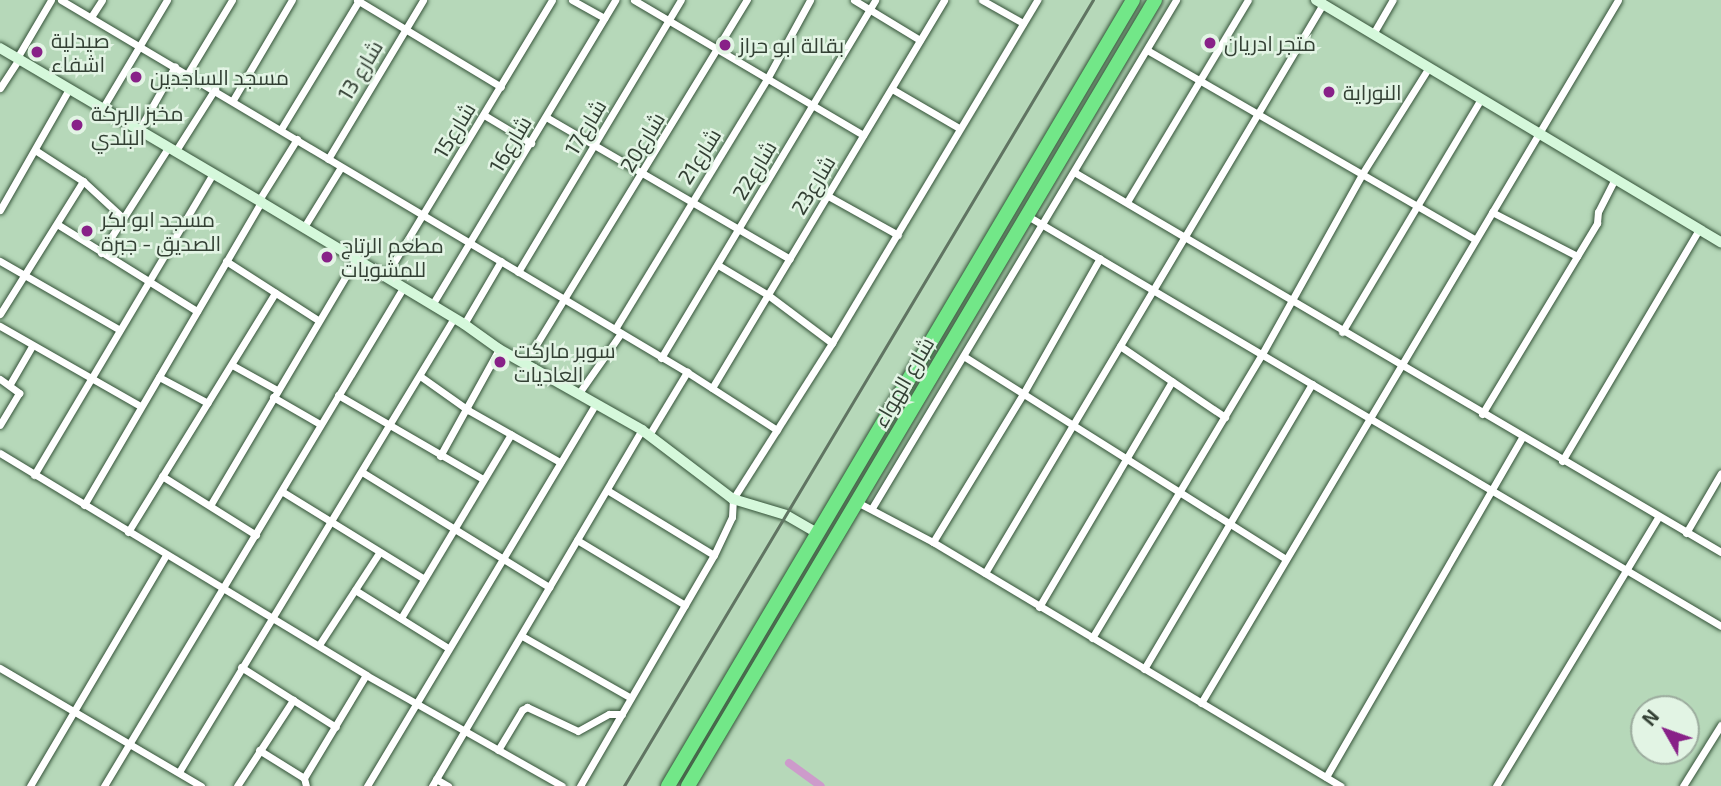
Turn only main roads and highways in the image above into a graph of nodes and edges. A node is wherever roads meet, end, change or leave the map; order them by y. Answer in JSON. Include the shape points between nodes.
{"nodes":[{"id":1,"x":1133,"y":0,"type":"edge"},
{"id":2,"x":1155,"y":0,"type":"edge"},
{"id":3,"x":668,"y":786,"type":"edge"},
{"id":4,"x":688,"y":786,"type":"edge"}],
"edges":[{"from":1,"to":3,"type":"highway","name":"شارع الهواء"},
{"from":2,"to":4,"type":"highway","name":"شارع الهواء"}]}
